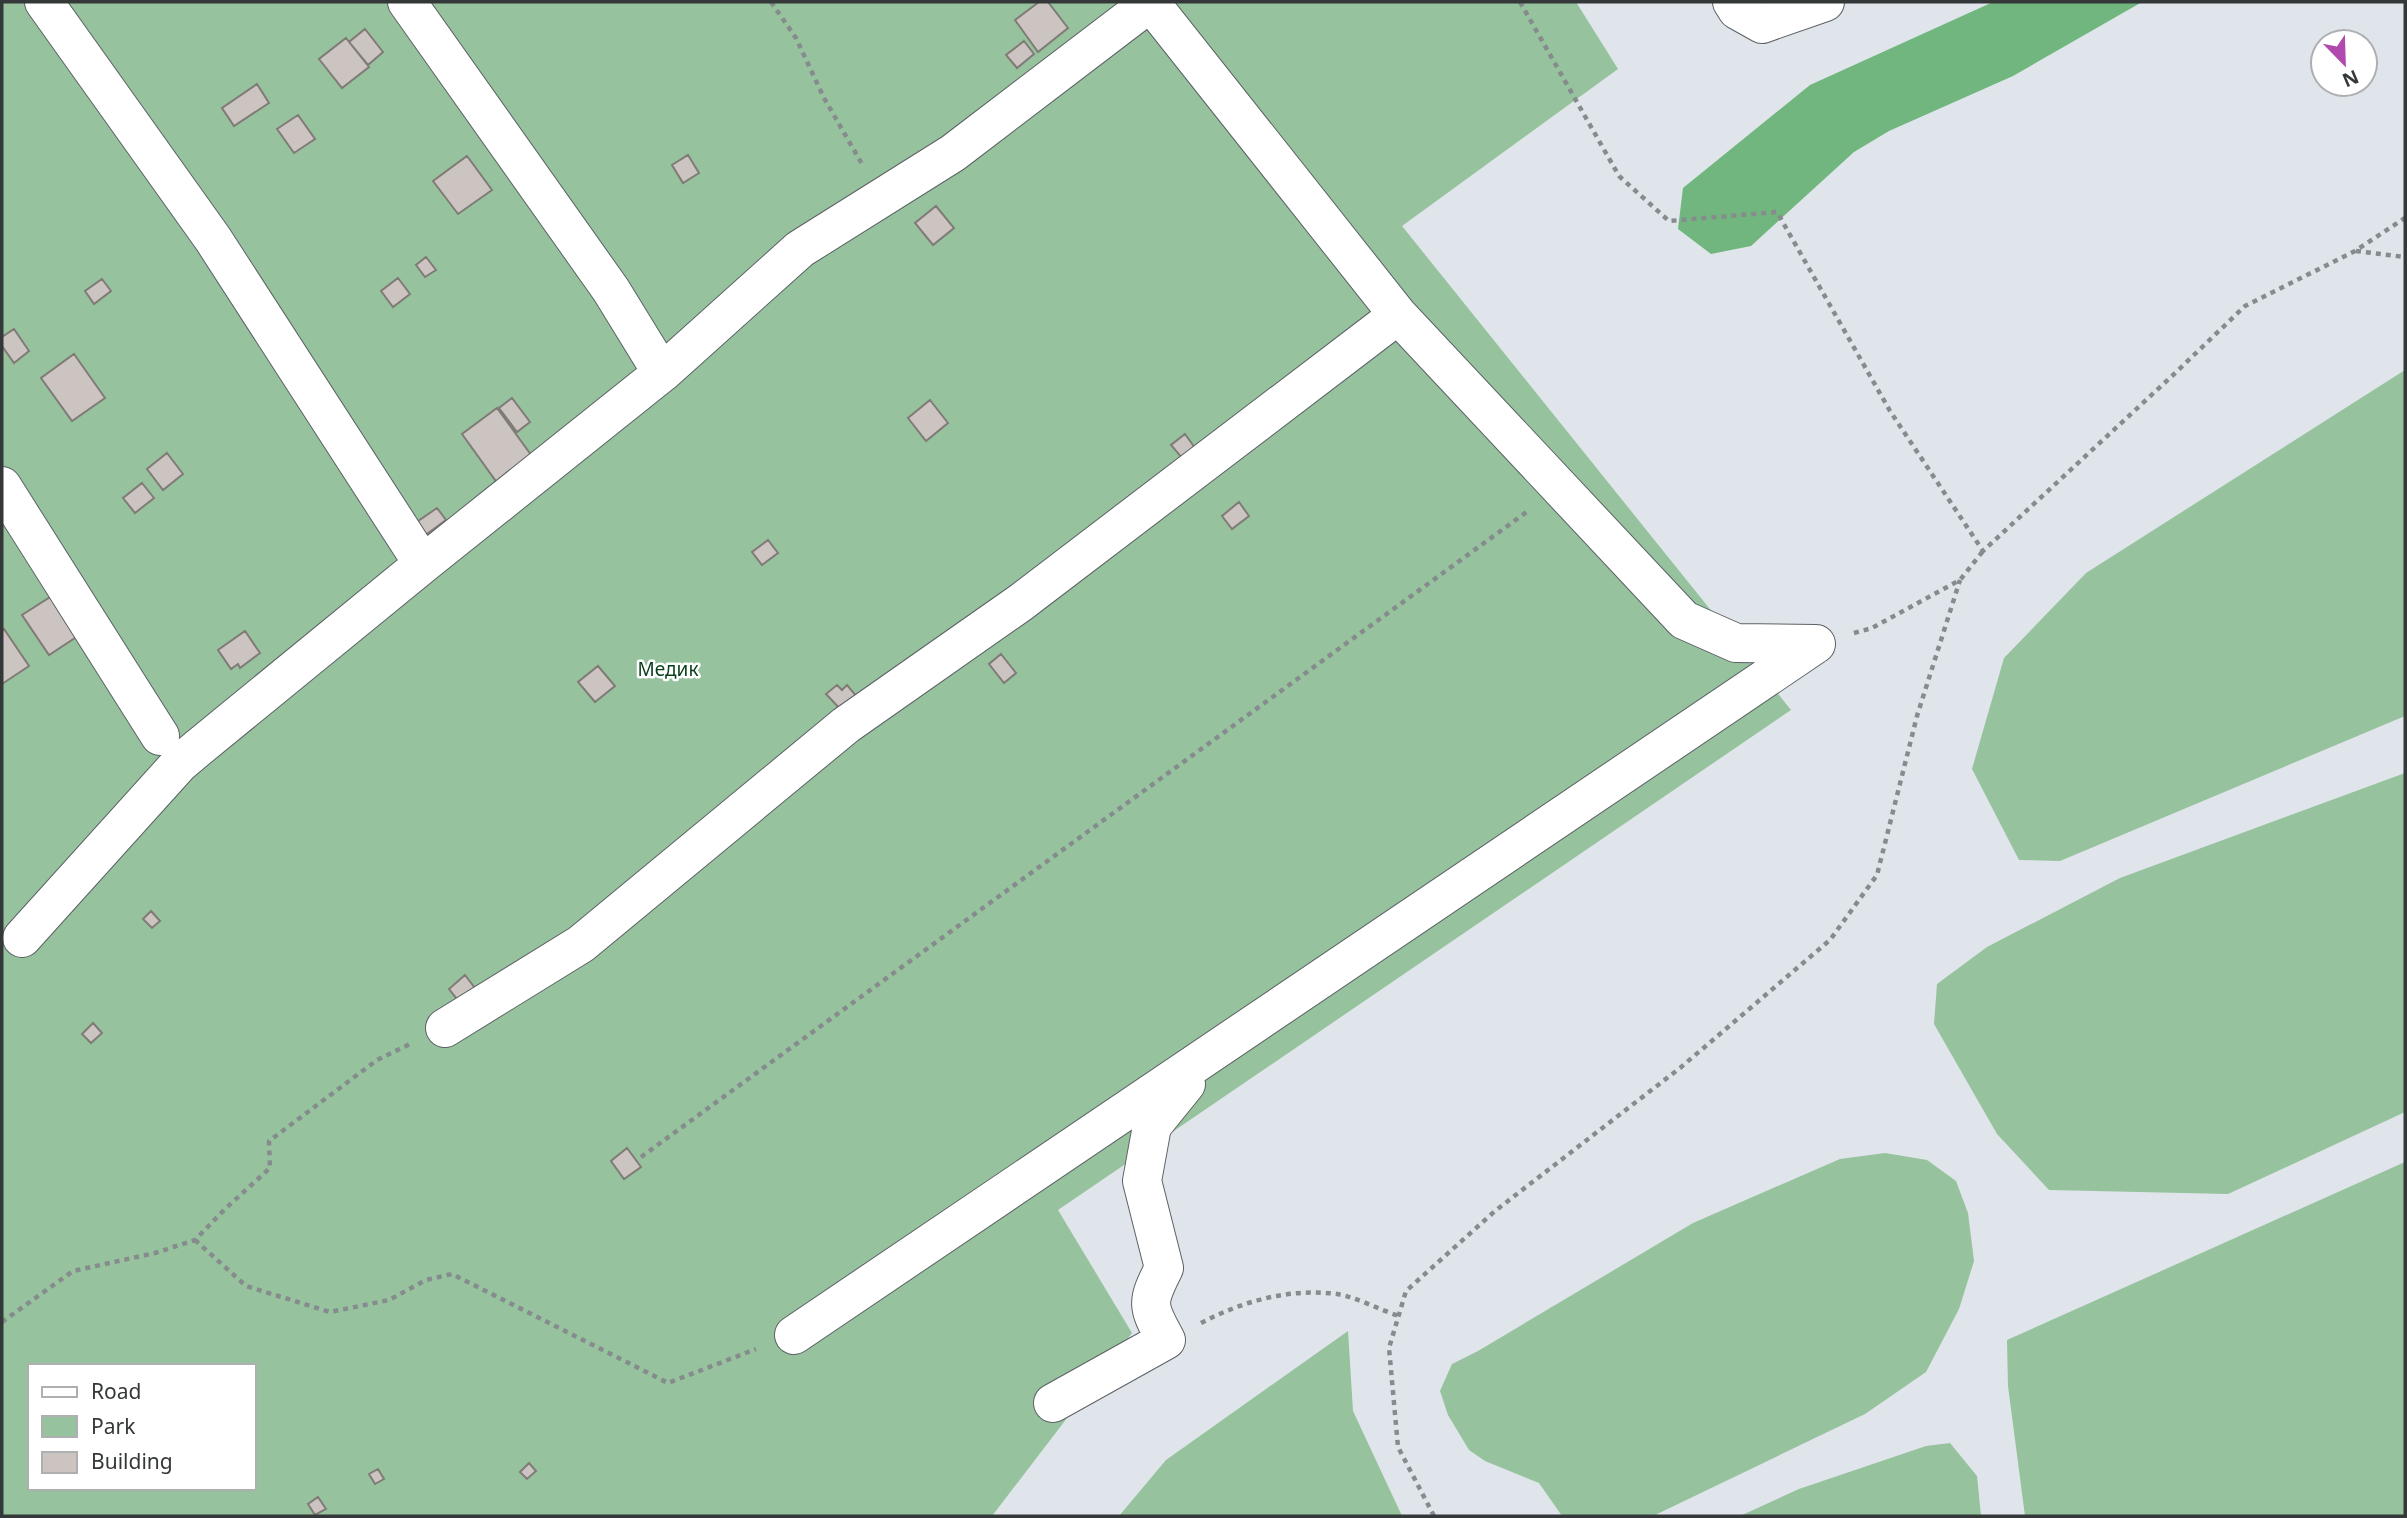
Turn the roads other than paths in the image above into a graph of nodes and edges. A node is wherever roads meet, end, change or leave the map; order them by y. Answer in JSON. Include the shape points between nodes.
{"nodes":[{"id":1,"x":44,"y":2,"type":"edge"},
{"id":2,"x":407,"y":2,"type":"edge"},
{"id":3,"x":1150,"y":2,"type":"edge"},
{"id":4,"x":1732,"y":2,"type":"edge"},
{"id":5,"x":1825,"y":2,"type":"edge"},
{"id":6,"x":1398,"y":315,"type":"junction"},
{"id":7,"x":662,"y":373,"type":"junction"},
{"id":8,"x":2,"y":486,"type":"edge"},
{"id":9,"x":423,"y":564,"type":"junction"},
{"id":10,"x":160,"y":736,"type":"dead end"},
{"id":11,"x":22,"y":938,"type":"dead end"},
{"id":12,"x":445,"y":1028,"type":"road end"},
{"id":13,"x":1211,"y":1053,"type":"junction"},
{"id":14,"x":794,"y":1335,"type":"road end"},
{"id":15,"x":1053,"y":1404,"type":"dead end"}],
"edges":[{"from":1,"to":9,"type":"lane","via":[[213,239]]},
{"from":2,"to":7,"type":"lane","via":[[611,290]]},
{"from":3,"to":6,"type":"lane"},
{"from":3,"to":7,"type":"lane","via":[[953,153],[800,249]]},
{"from":4,"to":5,"type":"lane","via":[[1762,24]]},
{"from":6,"to":12,"type":"lane","via":[[1020,603],[846,725],[581,944]]},
{"from":6,"to":13,"type":"lane","via":[[1684,620],[1736,643],[1816,644]]},
{"from":7,"to":9,"type":"lane"},
{"from":8,"to":10,"type":"lane"},
{"from":9,"to":11,"type":"lane","via":[[179,764]]},
{"from":13,"to":14,"type":"lane"},
{"from":13,"to":15,"type":"lane","via":[[1152,1126],[1142,1181],[1164,1268],[1150,1296],[1152,1315],[1166,1340]]}]}
